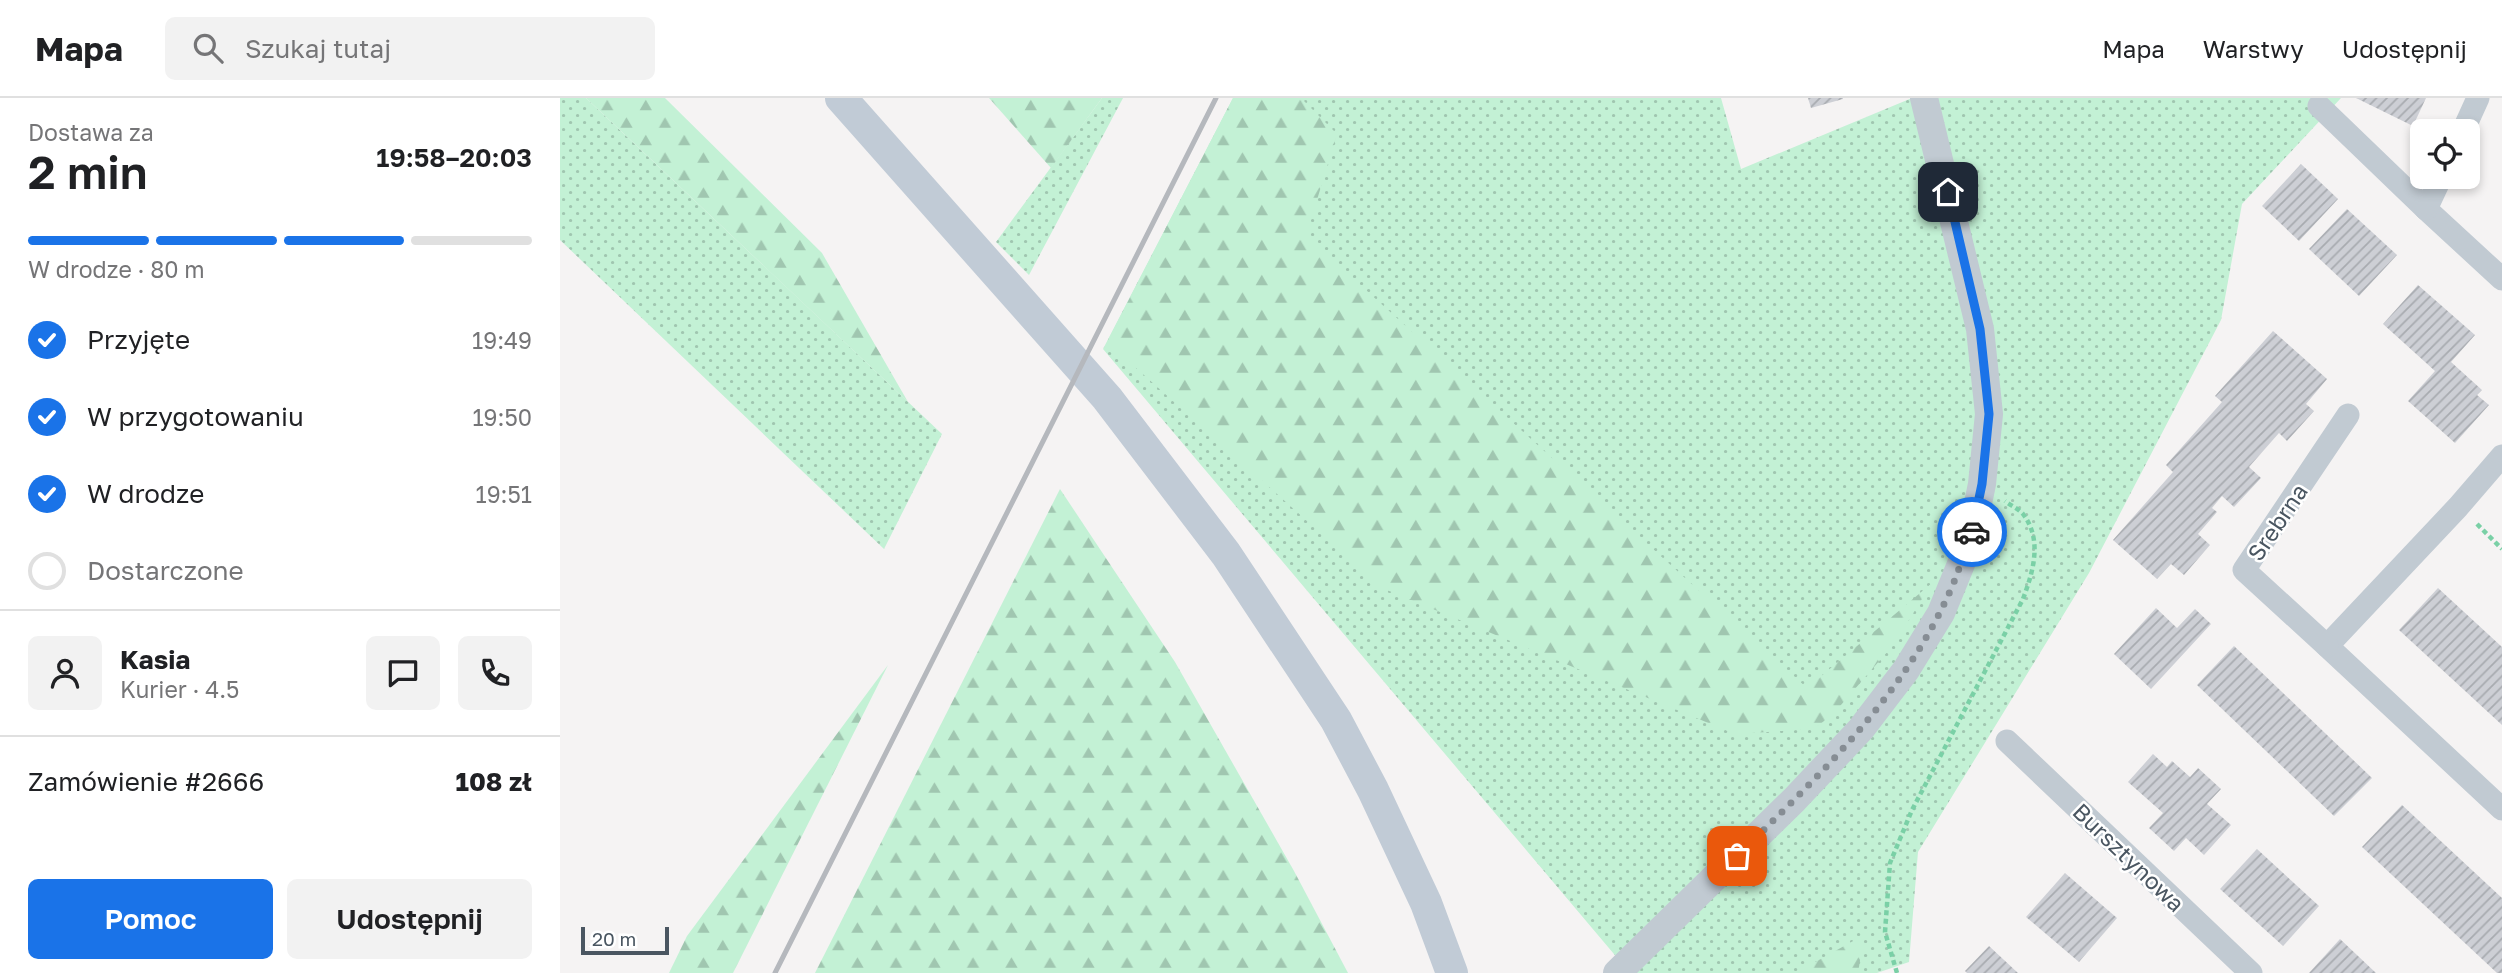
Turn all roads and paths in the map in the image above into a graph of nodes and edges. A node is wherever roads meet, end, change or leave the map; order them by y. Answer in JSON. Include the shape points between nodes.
{"nodes":[{"id":1,"x":841,"y":98,"type":"edge"},
{"id":2,"x":1924,"y":98,"type":"edge"},
{"id":3,"x":2478,"y":98,"type":"edge"},
{"id":4,"x":2319,"y":106,"type":"dead end"},
{"id":5,"x":2468,"y":119,"type":"edge"},
{"id":6,"x":2435,"y":189,"type":"edge"},
{"id":7,"x":2426,"y":209,"type":"junction"},
{"id":8,"x":2502,"y":279,"type":"edge"},
{"id":9,"x":2348,"y":415,"type":"dead end"},
{"id":10,"x":2502,"y":456,"type":"edge"},
{"id":11,"x":1982,"y":484,"type":"junction"},
{"id":12,"x":2458,"y":507,"type":"junction"},
{"id":13,"x":2502,"y":549,"type":"edge"},
{"id":14,"x":2327,"y":646,"type":"junction"},
{"id":15,"x":2007,"y":741,"type":"dead end"},
{"id":16,"x":2502,"y":809,"type":"edge"},
{"id":17,"x":1452,"y":973,"type":"edge"},
{"id":18,"x":1617,"y":973,"type":"edge"},
{"id":19,"x":1897,"y":973,"type":"edge"},
{"id":20,"x":2251,"y":973,"type":"edge"}],
"edges":[{"from":1,"to":17,"type":"main road","via":[[1107,398],[1226,554],[1336,720],[1420,891]]},
{"from":2,"to":11,"type":"street","via":[[1980,329],[1989,414]]},
{"from":3,"to":5,"type":"street"},
{"from":4,"to":7,"type":"street"},
{"from":6,"to":7,"type":"street"},
{"from":7,"to":8,"type":"street"},
{"from":9,"to":14,"type":"street","name":"Srebrna","via":[[2245,570]]},
{"from":10,"to":12,"type":"street"},
{"from":11,"to":18,"type":"street","via":[[1970,542],[1946,601],[1906,670],[1861,729],[1794,800]]},
{"from":11,"to":19,"type":"path","via":[[2023,514],[2035,541],[2034,570],[1912,810],[1890,863],[1885,932]]},
{"from":12,"to":13,"type":"path"},
{"from":12,"to":14,"type":"street"},
{"from":14,"to":16,"type":"street","name":"Srebrna"},
{"from":15,"to":20,"type":"street","name":"Bursztynowa"}]}
